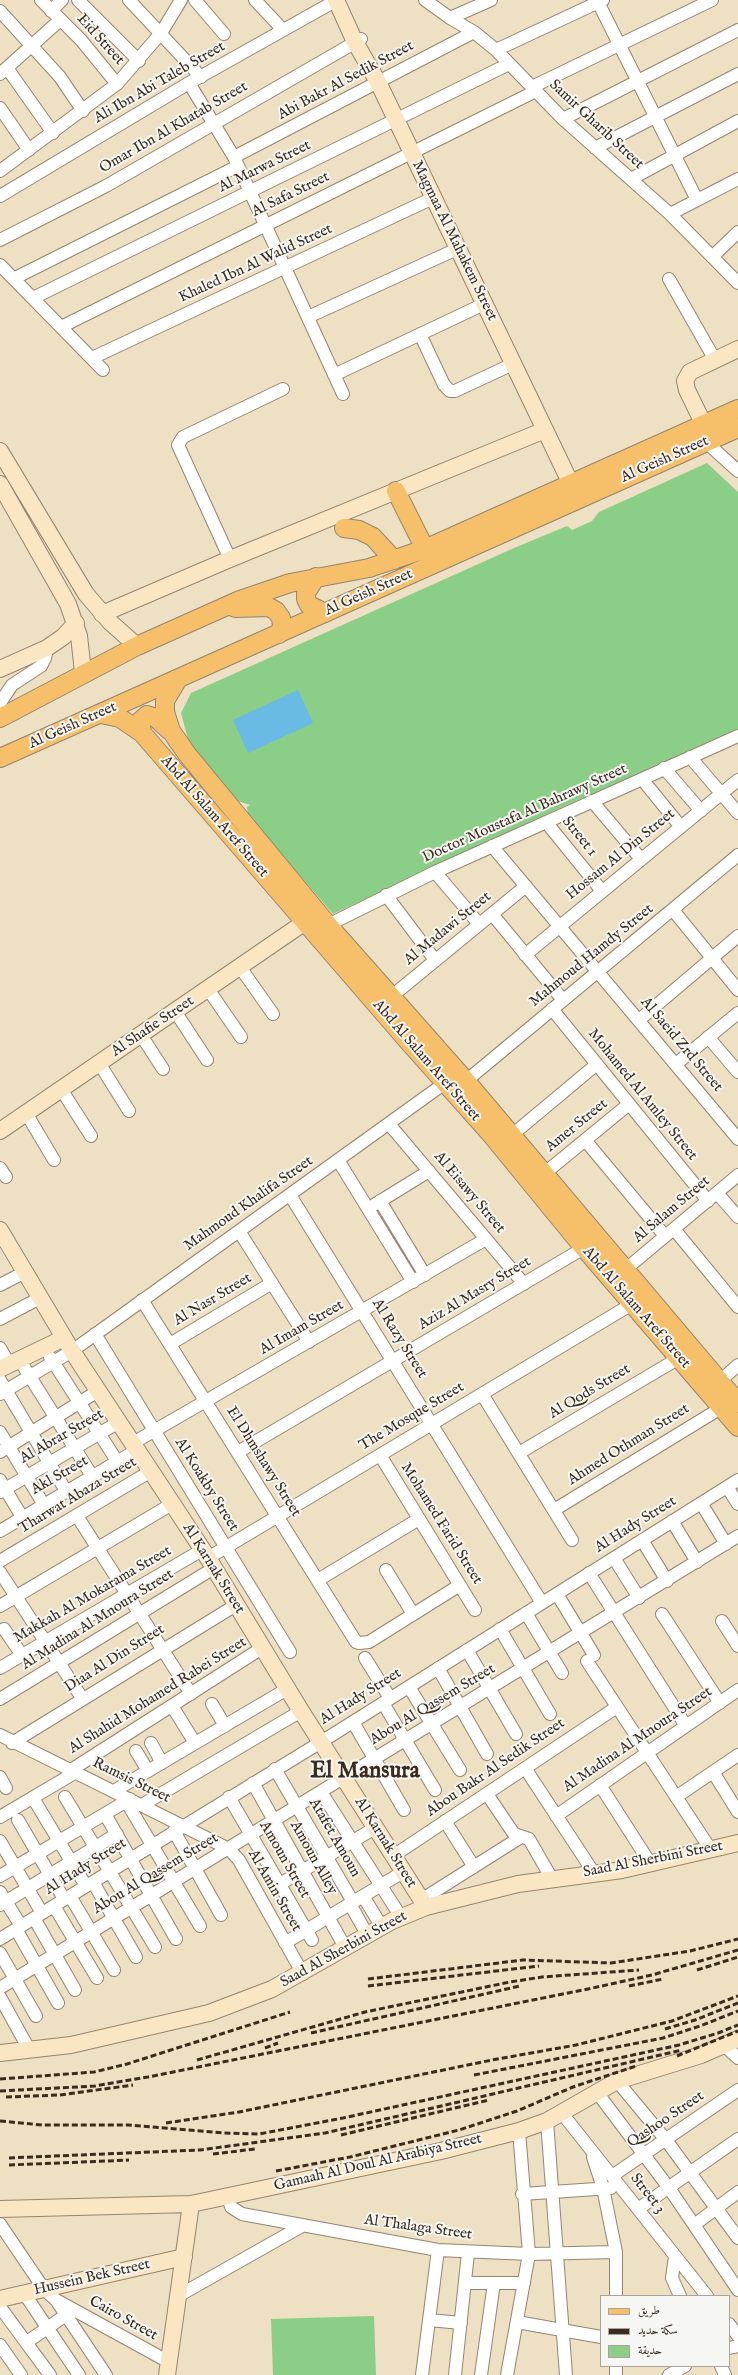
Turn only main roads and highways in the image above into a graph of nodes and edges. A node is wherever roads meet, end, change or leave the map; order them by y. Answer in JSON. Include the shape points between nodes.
{"nodes":[{"id":1,"x":738,"y":409,"type":"edge"},
{"id":2,"x":738,"y":428,"type":"edge"},
{"id":3,"x":705,"y":433,"type":"junction"},
{"id":4,"x":396,"y":491,"type":"road end"},
{"id":5,"x":344,"y":528,"type":"dead end"},
{"id":6,"x":424,"y":549,"type":"junction"},
{"id":7,"x":394,"y":560,"type":"junction"},
{"id":8,"x":316,"y":577,"type":"junction"},
{"id":9,"x":216,"y":610,"type":"junction"},
{"id":10,"x":325,"y":613,"type":"junction"},
{"id":11,"x":279,"y":634,"type":"junction"},
{"id":12,"x":178,"y":679,"type":"junction"},
{"id":13,"x":101,"y":714,"type":"junction"},
{"id":14,"x":0,"y":718,"type":"edge"},
{"id":15,"x":171,"y":731,"type":"junction"},
{"id":16,"x":142,"y":734,"type":"junction"},
{"id":17,"x":0,"y":746,"type":"edge"},
{"id":18,"x":24,"y":748,"type":"junction"},
{"id":19,"x":0,"y":758,"type":"edge"},
{"id":20,"x":730,"y":1405,"type":"edge"},
{"id":21,"x":738,"y":1427,"type":"edge"}],
"edges":[{"from":1,"to":3,"type":"main road","name":"Al Geish Street"},
{"from":2,"to":3,"type":"main road","name":"Al Geish Street"},
{"from":3,"to":6,"type":"main road","name":"Al Geish Street","via":[[571,484]]},
{"from":3,"to":10,"type":"main road","name":"Al Geish Street"},
{"from":4,"to":6,"type":"main road"},
{"from":5,"to":7,"type":"main road","via":[[359,530],[373,538]]},
{"from":6,"to":7,"type":"main road","name":"Al Geish Street"},
{"from":7,"to":8,"type":"main road","name":"Al Geish Street"},
{"from":8,"to":9,"type":"main road","name":"Al Geish Street","via":[[265,591]]},
{"from":8,"to":10,"type":"main road","via":[[306,593],[306,599],[309,605]]},
{"from":9,"to":11,"type":"main road","via":[[269,607],[281,618]]},
{"from":9,"to":14,"type":"main road","name":"Al Geish Street","via":[[84,672]]},
{"from":10,"to":11,"type":"main road","name":"Al Geish Street"},
{"from":11,"to":12,"type":"main road","name":"Al Geish Street"},
{"from":12,"to":13,"type":"main road","name":"Al Geish Street"},
{"from":12,"to":15,"type":"main road","name":"Abd Al Salam Aref Street","via":[[166,700],[165,712]]},
{"from":13,"to":16,"type":"main road","name":"Abd Al Salam Aref Street","via":[[120,718]]},
{"from":13,"to":18,"type":"main road","name":"Al Geish Street"},
{"from":15,"to":16,"type":"main road","via":[[156,718],[147,715],[140,721]]},
{"from":15,"to":20,"type":"main road","name":"Abd Al Salam Aref Street","via":[[196,766],[328,926],[466,1080],[720,1381]]},
{"from":16,"to":20,"type":"main road","name":"Abd Al Salam Aref Street","via":[[489,1132],[678,1358]]},
{"from":17,"to":18,"type":"main road"},
{"from":18,"to":19,"type":"main road","name":"Al Geish Street"},
{"from":20,"to":21,"type":"main road","name":"Abd Al Salam Aref Street"}]}
